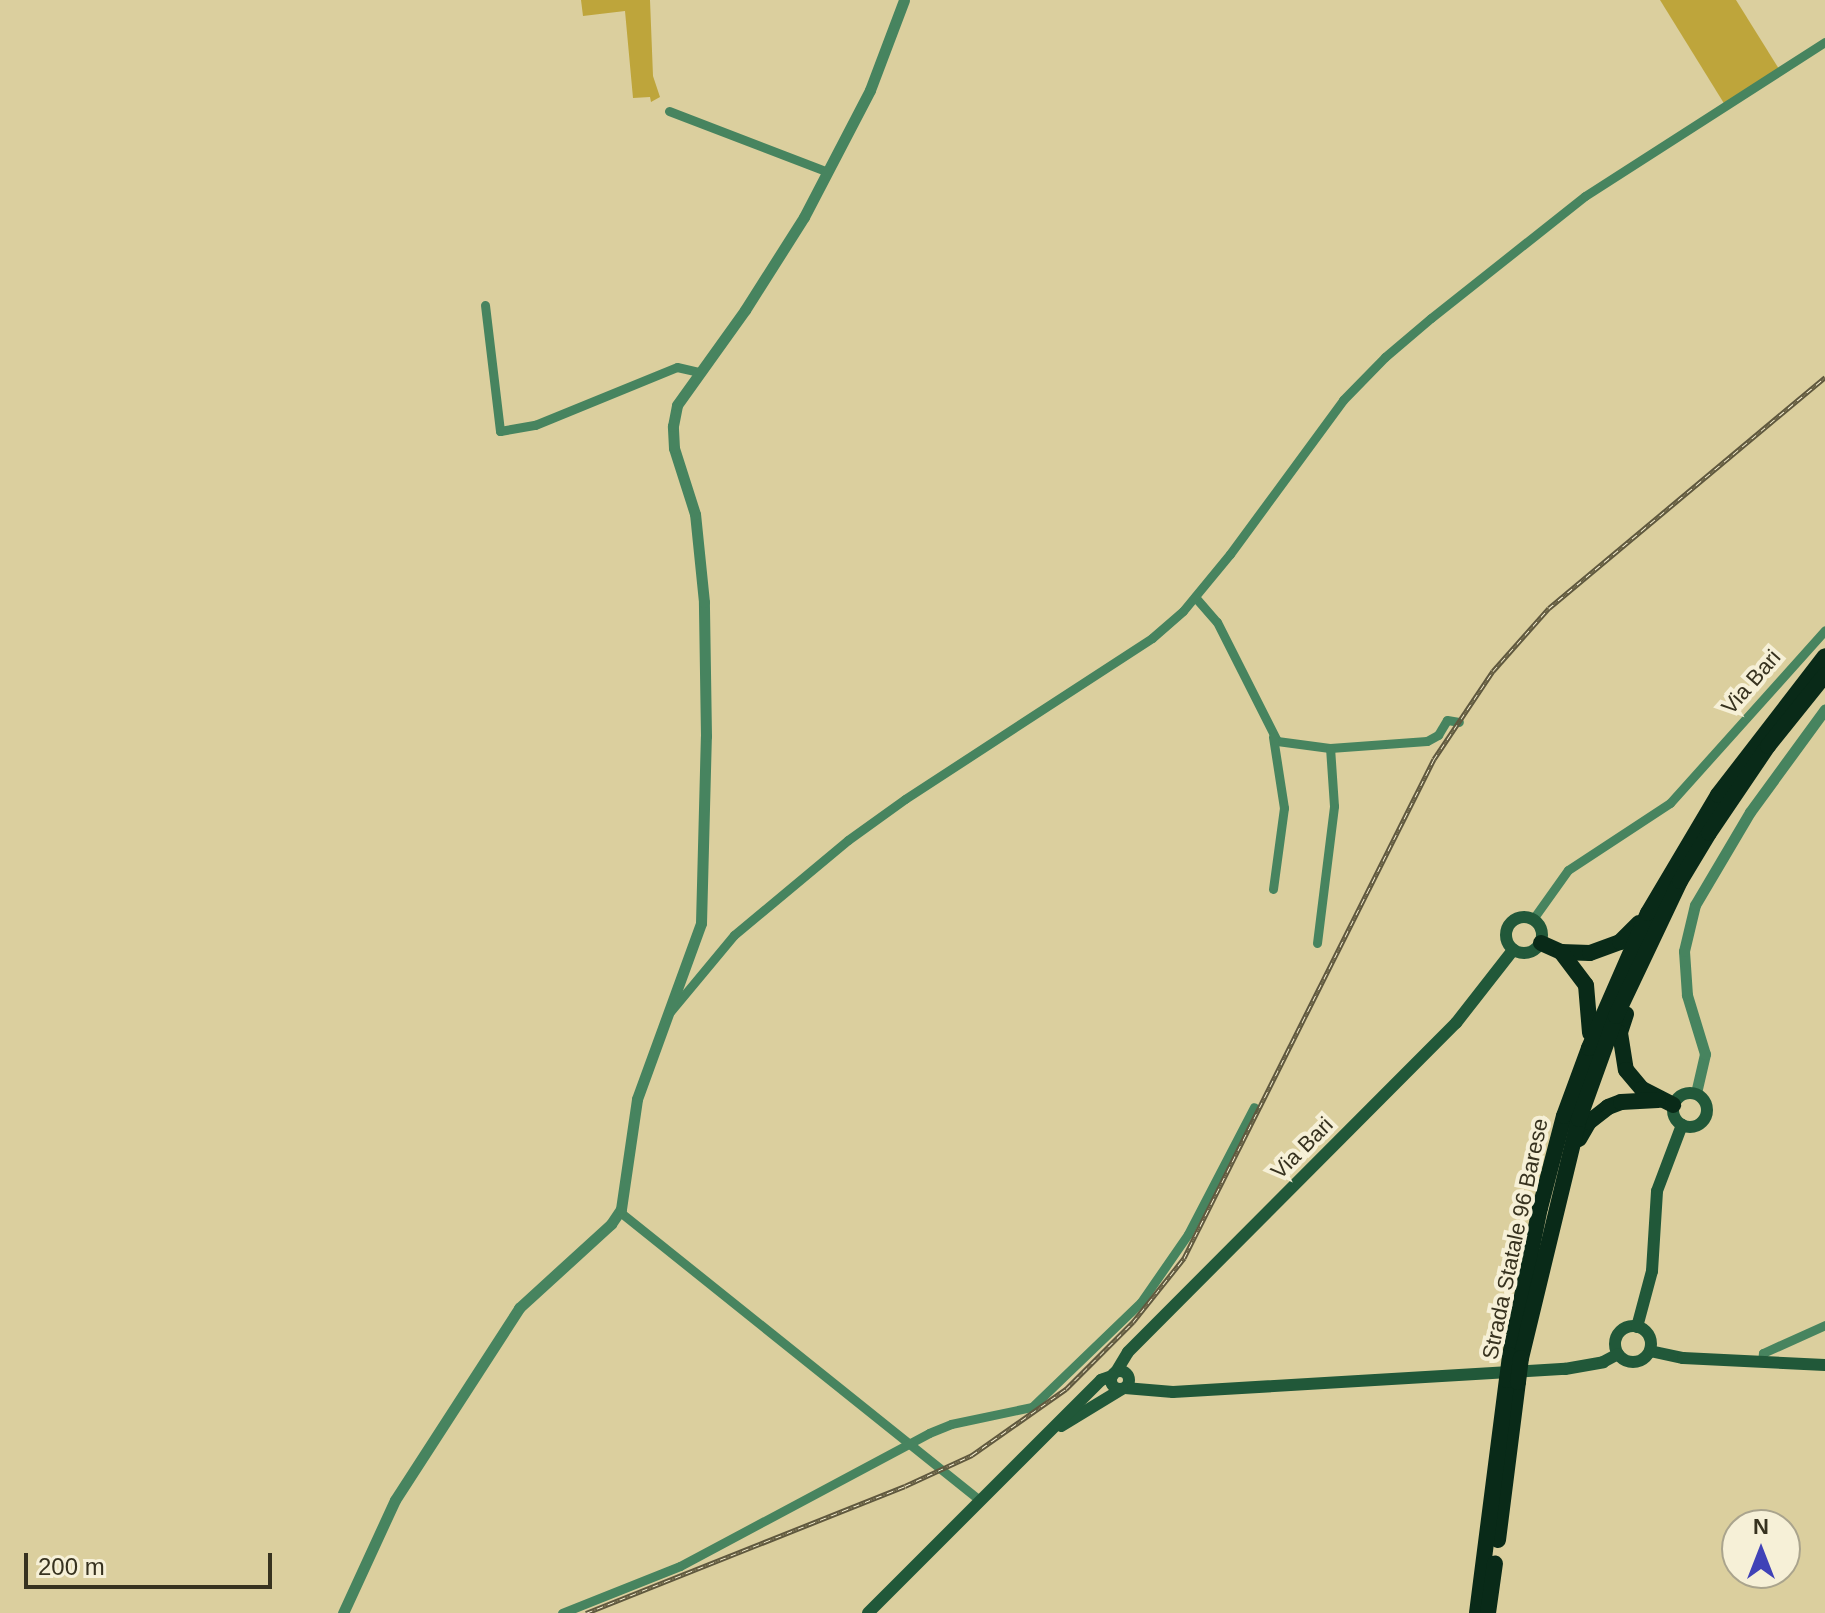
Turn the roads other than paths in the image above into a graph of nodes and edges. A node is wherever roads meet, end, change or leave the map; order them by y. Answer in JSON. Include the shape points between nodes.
{"nodes":[{"id":1,"x":904,"y":0,"type":"edge"},
{"id":2,"x":1825,"y":42,"type":"edge"},
{"id":3,"x":669,"y":111,"type":"dead end"},
{"id":4,"x":828,"y":172,"type":"junction"},
{"id":5,"x":485,"y":305,"type":"dead end"},
{"id":6,"x":699,"y":372,"type":"junction"},
{"id":7,"x":1195,"y":597,"type":"junction"},
{"id":8,"x":1825,"y":630,"type":"edge"},
{"id":9,"x":1825,"y":656,"type":"edge"},
{"id":10,"x":1825,"y":675,"type":"edge"},
{"id":11,"x":1825,"y":709,"type":"edge"},
{"id":12,"x":1459,"y":722,"type":"dead end"},
{"id":13,"x":1273,"y":737,"type":"junction"},
{"id":14,"x":1330,"y":748,"type":"junction"},
{"id":15,"x":1273,"y":889,"type":"dead end"},
{"id":16,"x":1654,"y":918,"type":"junction"},
{"id":17,"x":1533,"y":919,"type":"junction"},
{"id":18,"x":1317,"y":943,"type":"dead end"},
{"id":19,"x":1541,"y":943,"type":"junction"},
{"id":20,"x":1513,"y":950,"type":"junction"},
{"id":21,"x":1561,"y":952,"type":"junction"},
{"id":22,"x":670,"y":1012,"type":"junction"},
{"id":23,"x":1589,"y":1048,"type":"junction"},
{"id":24,"x":1696,"y":1093,"type":"junction"},
{"id":25,"x":1666,"y":1102,"type":"junction"},
{"id":26,"x":1254,"y":1107,"type":"dead end"},
{"id":27,"x":1682,"y":1125,"type":"junction"},
{"id":28,"x":1566,"y":1170,"type":"junction"},
{"id":29,"x":620,"y":1212,"type":"junction"},
{"id":30,"x":1825,"y":1325,"type":"edge"},
{"id":31,"x":1637,"y":1327,"type":"junction"},
{"id":32,"x":1650,"y":1351,"type":"junction"},
{"id":33,"x":1618,"y":1354,"type":"junction"},
{"id":34,"x":1516,"y":1356,"type":"junction"},
{"id":35,"x":1762,"y":1362,"type":"junction"},
{"id":36,"x":1825,"y":1365,"type":"edge"},
{"id":37,"x":1122,"y":1380,"type":"junction"},
{"id":38,"x":1513,"y":1381,"type":"junction"},
{"id":39,"x":1051,"y":1431,"type":"junction"},
{"id":40,"x":911,"y":1442,"type":"junction"},
{"id":41,"x":980,"y":1500,"type":"junction"},
{"id":42,"x":343,"y":1613,"type":"edge"},
{"id":43,"x":562,"y":1613,"type":"edge"},
{"id":44,"x":868,"y":1613,"type":"edge"},
{"id":45,"x":1477,"y":1613,"type":"edge"},
{"id":46,"x":1488,"y":1613,"type":"edge"}],
"edges":[{"from":1,"to":4,"type":"street","via":[[870,90]]},
{"from":2,"to":7,"type":"street","via":[[1585,196],[1385,357],[1343,400]]},
{"from":3,"to":4,"type":"street"},
{"from":4,"to":6,"type":"street","via":[[745,310]]},
{"from":5,"to":6,"type":"street","via":[[500,431],[535,425],[677,367]]},
{"from":6,"to":22,"type":"street","via":[[677,405],[673,426],[674,448],[695,514],[704,602],[701,923]]},
{"from":7,"to":13,"type":"street","via":[[1217,622]]},
{"from":7,"to":22,"type":"street","via":[[1152,638],[848,840],[734,935]]},
{"from":8,"to":17,"type":"street","name":"Via Bari","via":[[1670,803],[1568,870]]},
{"from":9,"to":16,"type":"highway","name":"Strada Statale 96 Barese","via":[[1718,795]]},
{"from":10,"to":16,"type":"highway","name":"Strada Statale 96 Barese","via":[[1728,803]]},
{"from":11,"to":24,"type":"street","via":[[1750,812],[1691,917],[1685,973],[1705,1054]]},
{"from":12,"to":14,"type":"street","via":[[1447,720],[1427,741]]},
{"from":13,"to":14,"type":"street","via":[[1289,745]]},
{"from":13,"to":15,"type":"street","via":[[1284,808]]},
{"from":14,"to":18,"type":"street","via":[[1334,806]]},
{"from":16,"to":21,"type":"highway","via":[[1611,947]]},
{"from":16,"to":23,"type":"highway","name":"Strada Statale 96 Barese"},
{"from":16,"to":25,"type":"highway","via":[[1646,970],[1620,1033],[1626,1070],[1642,1089]]},
{"from":16,"to":28,"type":"highway","name":"Strada Statale 96 Barese","via":[[1601,1053]]},
{"from":17,"to":19,"type":"main road","via":[[1540,927]]},
{"from":17,"to":20,"type":"main road","name":"Via Bari","via":[[1517,918],[1508,925],[1506,941]]},
{"from":19,"to":20,"type":"main road","via":[[1528,953]]},
{"from":19,"to":21,"type":"highway"},
{"from":20,"to":37,"type":"main road","name":"Via Bari","via":[[1456,1023],[1135,1347]]},
{"from":21,"to":23,"type":"highway","via":[[1586,985]]},
{"from":22,"to":29,"type":"street","via":[[637,1099]]},
{"from":23,"to":34,"type":"highway","name":"Strada Statale 96 Barese","via":[[1550,1166]]},
{"from":24,"to":25,"type":"main road"},
{"from":24,"to":27,"type":"main road","via":[[1707,1104],[1705,1119],[1697,1126]]},
{"from":25,"to":27,"type":"main road"},
{"from":25,"to":28,"type":"highway","via":[[1621,1102],[1598,1114],[1581,1135]]},
{"from":26,"to":40,"type":"street","via":[[1188,1234],[1141,1302],[1079,1366],[1032,1407],[951,1424]]},
{"from":27,"to":31,"type":"main road","via":[[1657,1191],[1652,1271]]},
{"from":28,"to":34,"type":"highway","name":"Strada Statale 96 Barese"},
{"from":29,"to":40,"type":"street"},
{"from":29,"to":42,"type":"street","via":[[519,1308],[395,1500]]},
{"from":30,"to":35,"type":"street","via":[[1763,1353]]},
{"from":31,"to":32,"type":"main road","via":[[1647,1333]]},
{"from":31,"to":33,"type":"main road","via":[[1617,1337]]},
{"from":32,"to":33,"type":"main road","via":[[1632,1362]]},
{"from":32,"to":35,"type":"main road"},
{"from":33,"to":37,"type":"main road","via":[[1565,1369],[1156,1391]]},
{"from":34,"to":38,"type":"highway","name":"Strada Statale 96 Barese","bridge":true},
{"from":35,"to":36,"type":"main road"},
{"from":37,"to":39,"type":"main road"},
{"from":37,"to":39,"type":"main road","via":[[1101,1380]]},
{"from":38,"to":45,"type":"highway","name":"Strada Statale 96 Barese"},
{"from":38,"to":46,"type":"highway","name":"Strada Statale 96 Barese"},
{"from":39,"to":41,"type":"main road"},
{"from":40,"to":41,"type":"street"},
{"from":40,"to":43,"type":"street","via":[[680,1566]]},
{"from":41,"to":44,"type":"main road"}]}
